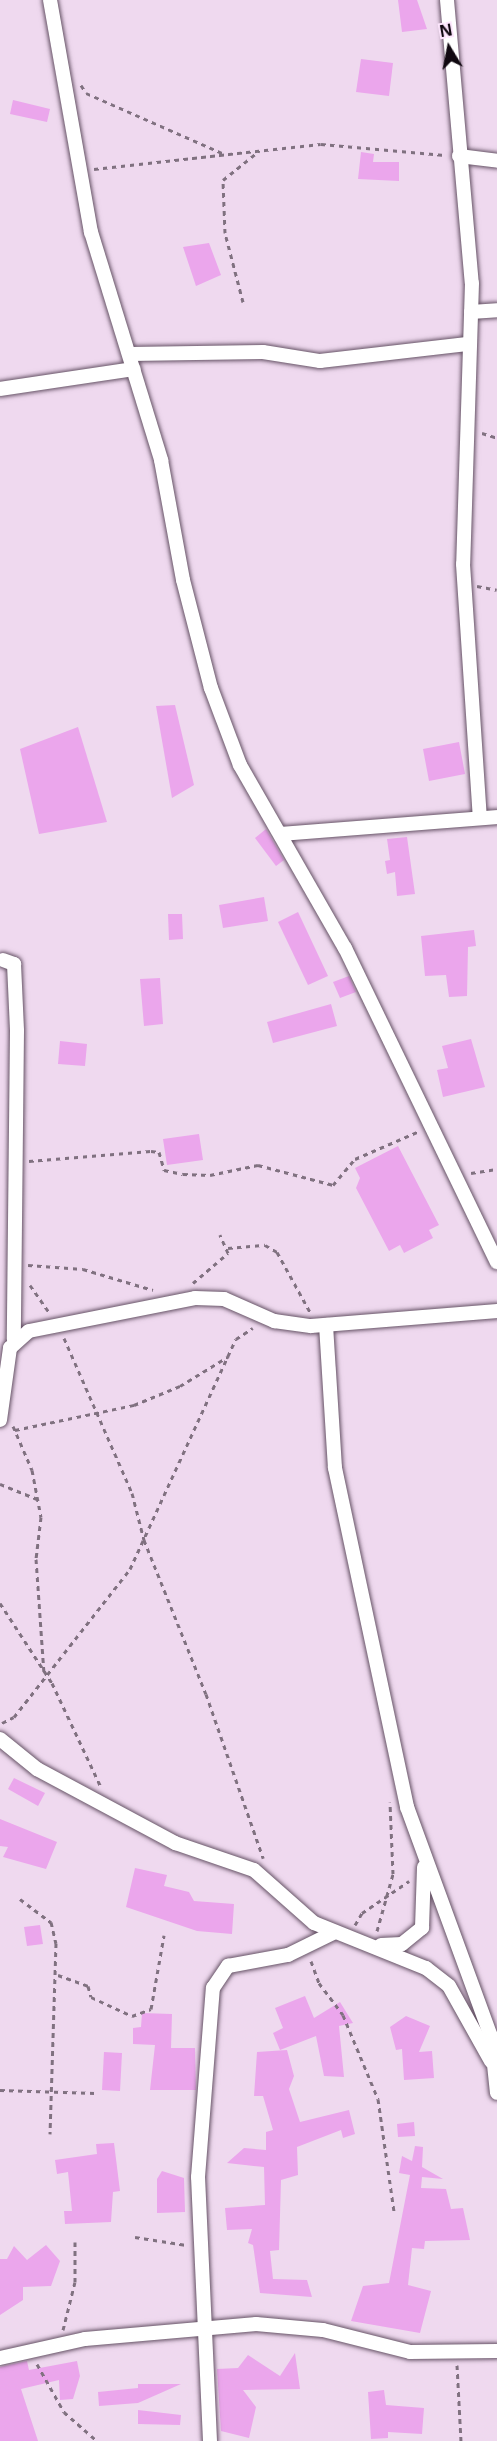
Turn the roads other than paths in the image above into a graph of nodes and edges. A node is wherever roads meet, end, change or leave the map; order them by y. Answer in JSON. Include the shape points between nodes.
{"nodes":[{"id":1,"x":50,"y":0,"type":"edge"},
{"id":2,"x":447,"y":0,"type":"edge"},
{"id":3,"x":459,"y":156,"type":"junction"},
{"id":4,"x":497,"y":161,"type":"edge"},
{"id":5,"x":497,"y":310,"type":"edge"},
{"id":6,"x":471,"y":312,"type":"junction"},
{"id":7,"x":467,"y":344,"type":"junction"},
{"id":8,"x":130,"y":354,"type":"junction"},
{"id":9,"x":134,"y":369,"type":"junction"},
{"id":10,"x":0,"y":389,"type":"edge"},
{"id":11,"x":480,"y":817,"type":"junction"},
{"id":12,"x":497,"y":817,"type":"edge"},
{"id":13,"x":281,"y":834,"type":"junction"},
{"id":14,"x":3,"y":960,"type":"dead end"},
{"id":15,"x":497,"y":1262,"type":"edge"},
{"id":16,"x":497,"y":1311,"type":"edge"},
{"id":17,"x":323,"y":1325,"type":"junction"},
{"id":18,"x":14,"y":1340,"type":"junction"},
{"id":19,"x":2,"y":1416,"type":"edge"},
{"id":20,"x":0,"y":1739,"type":"edge"},
{"id":21,"x":423,"y":1855,"type":"junction"},
{"id":22,"x":342,"y":1935,"type":"junction"},
{"id":23,"x":373,"y":1945,"type":"junction"},
{"id":24,"x":494,"y":2065,"type":"junction"},
{"id":25,"x":497,"y":2093,"type":"edge"},
{"id":26,"x":209,"y":2331,"type":"junction"},
{"id":27,"x":497,"y":2351,"type":"edge"},
{"id":28,"x":0,"y":2358,"type":"edge"},
{"id":29,"x":210,"y":2441,"type":"edge"}],
"edges":[{"from":1,"to":8,"type":"street","via":[[77,172]]},
{"from":2,"to":3,"type":"street"},
{"from":3,"to":4,"type":"street"},
{"from":3,"to":6,"type":"street"},
{"from":5,"to":6,"type":"street"},
{"from":6,"to":7,"type":"street"},
{"from":7,"to":8,"type":"street","via":[[320,361],[263,352]]},
{"from":7,"to":11,"type":"street","via":[[463,564]]},
{"from":8,"to":9,"type":"street"},
{"from":9,"to":10,"type":"street"},
{"from":9,"to":13,"type":"street","via":[[161,460],[185,591],[210,688],[240,765]]},
{"from":11,"to":12,"type":"street"},
{"from":11,"to":13,"type":"street"},
{"from":13,"to":15,"type":"street","via":[[435,1129]]},
{"from":14,"to":18,"type":"street","via":[[14,964]]},
{"from":16,"to":17,"type":"street"},
{"from":17,"to":18,"type":"street","via":[[268,1318],[224,1299],[195,1298],[58,1325]]},
{"from":17,"to":21,"type":"street","via":[[335,1468],[407,1807]]},
{"from":18,"to":19,"type":"street","via":[[7,1357]]},
{"from":20,"to":22,"type":"street","via":[[37,1769],[175,1844],[234,1861],[277,1886],[301,1914]]},
{"from":21,"to":23,"type":"street","via":[[422,1928],[402,1944]]},
{"from":21,"to":24,"type":"street","via":[[491,2036]]},
{"from":22,"to":23,"type":"street"},
{"from":22,"to":26,"type":"street","via":[[228,1966],[213,1988],[199,2159]]},
{"from":23,"to":24,"type":"street","via":[[406,1956],[449,1986]]},
{"from":24,"to":25,"type":"street"},
{"from":26,"to":27,"type":"street","via":[[267,2325],[323,2330],[410,2352]]},
{"from":26,"to":28,"type":"street","via":[[64,2344]]},
{"from":26,"to":29,"type":"street"}]}
